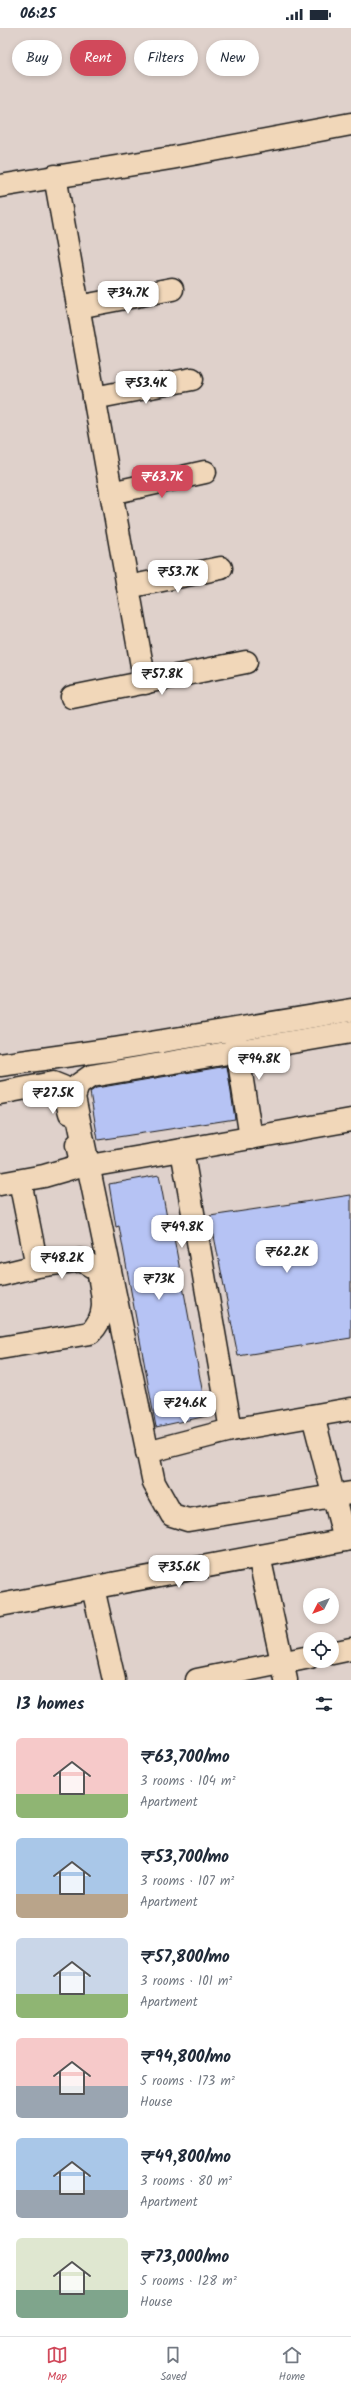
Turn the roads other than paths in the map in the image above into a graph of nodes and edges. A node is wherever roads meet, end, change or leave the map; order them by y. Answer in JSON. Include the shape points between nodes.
{"nodes":[{"id":1,"x":351,"y":124,"type":"edge"},
{"id":2,"x":55,"y":176,"type":"junction"},
{"id":3,"x":0,"y":186,"type":"edge"},
{"id":4,"x":172,"y":289,"type":"dead end"},
{"id":5,"x":78,"y":307,"type":"junction"},
{"id":6,"x":192,"y":379,"type":"dead end"},
{"id":7,"x":94,"y":398,"type":"junction"},
{"id":8,"x":205,"y":472,"type":"dead end"},
{"id":9,"x":111,"y":493,"type":"junction"},
{"id":10,"x":222,"y":568,"type":"dead end"},
{"id":11,"x":128,"y":587,"type":"junction"},
{"id":12,"x":246,"y":662,"type":"dead end"},
{"id":13,"x":145,"y":683,"type":"junction"},
{"id":14,"x":72,"y":697,"type":"dead end"},
{"id":15,"x":351,"y":1010,"type":"edge"},
{"id":16,"x":234,"y":1030,"type":"junction"},
{"id":17,"x":351,"y":1032,"type":"edge"},
{"id":18,"x":237,"y":1051,"type":"junction"},
{"id":19,"x":0,"y":1065,"type":"edge"},
{"id":20,"x":0,"y":1093,"type":"edge"},
{"id":21,"x":351,"y":1120,"type":"edge"},
{"id":22,"x":251,"y":1138,"type":"junction"},
{"id":23,"x":182,"y":1150,"type":"junction"},
{"id":24,"x":89,"y":1166,"type":"junction"},
{"id":25,"x":10,"y":1183,"type":"edge"},
{"id":26,"x":38,"y":1266,"type":"junction"},
{"id":27,"x":0,"y":1275,"type":"edge"},
{"id":28,"x":0,"y":1348,"type":"edge"},
{"id":29,"x":351,"y":1409,"type":"edge"},
{"id":30,"x":313,"y":1416,"type":"junction"},
{"id":31,"x":231,"y":1430,"type":"junction"},
{"id":32,"x":147,"y":1452,"type":"junction"},
{"id":33,"x":342,"y":1495,"type":"edge"},
{"id":34,"x":348,"y":1540,"type":"edge"},
{"id":35,"x":259,"y":1556,"type":"junction"},
{"id":36,"x":93,"y":1588,"type":"junction"},
{"id":37,"x":0,"y":1605,"type":"edge"},
{"id":38,"x":351,"y":1649,"type":"edge"},
{"id":39,"x":339,"y":1652,"type":"edge"},
{"id":40,"x":303,"y":1661,"type":"edge"},
{"id":41,"x":284,"y":1672,"type":"edge"},
{"id":42,"x":114,"y":1680,"type":"edge"},
{"id":43,"x":197,"y":1680,"type":"edge"}],
"edges":[{"from":1,"to":2,"type":"street"},
{"from":2,"to":3,"type":"street"},
{"from":2,"to":5,"type":"street"},
{"from":4,"to":5,"type":"street"},
{"from":5,"to":7,"type":"street"},
{"from":6,"to":7,"type":"street"},
{"from":7,"to":9,"type":"street"},
{"from":8,"to":9,"type":"street"},
{"from":9,"to":11,"type":"street"},
{"from":10,"to":11,"type":"street"},
{"from":11,"to":13,"type":"street"},
{"from":12,"to":13,"type":"street"},
{"from":13,"to":14,"type":"street"},
{"from":15,"to":16,"type":"street"},
{"from":16,"to":18,"type":"street"},
{"from":16,"to":19,"type":"street"},
{"from":17,"to":18,"type":"street"},
{"from":18,"to":22,"type":"street"},
{"from":18,"to":24,"type":"street","via":[[91,1076],[78,1085],[74,1097]]},
{"from":20,"to":25,"type":"street","via":[[53,1083],[63,1087],[82,1165]]},
{"from":21,"to":22,"type":"street"},
{"from":22,"to":23,"type":"street"},
{"from":23,"to":24,"type":"street"},
{"from":23,"to":31,"type":"street"},
{"from":24,"to":32,"type":"street"},
{"from":25,"to":26,"type":"street"},
{"from":26,"to":27,"type":"street"},
{"from":26,"to":28,"type":"street","via":[[81,1260],[98,1270],[104,1311],[97,1326],[90,1333]]},
{"from":29,"to":30,"type":"street"},
{"from":30,"to":31,"type":"street"},
{"from":30,"to":33,"type":"street"},
{"from":31,"to":32,"type":"street"},
{"from":32,"to":33,"type":"street","via":[[160,1497],[172,1515],[188,1520]]},
{"from":33,"to":34,"type":"street"},
{"from":34,"to":35,"type":"street"},
{"from":35,"to":36,"type":"street"},
{"from":35,"to":41,"type":"street"},
{"from":36,"to":37,"type":"street"},
{"from":36,"to":42,"type":"street"},
{"from":38,"to":39,"type":"street"},
{"from":40,"to":41,"type":"street"},
{"from":41,"to":43,"type":"street"}]}
